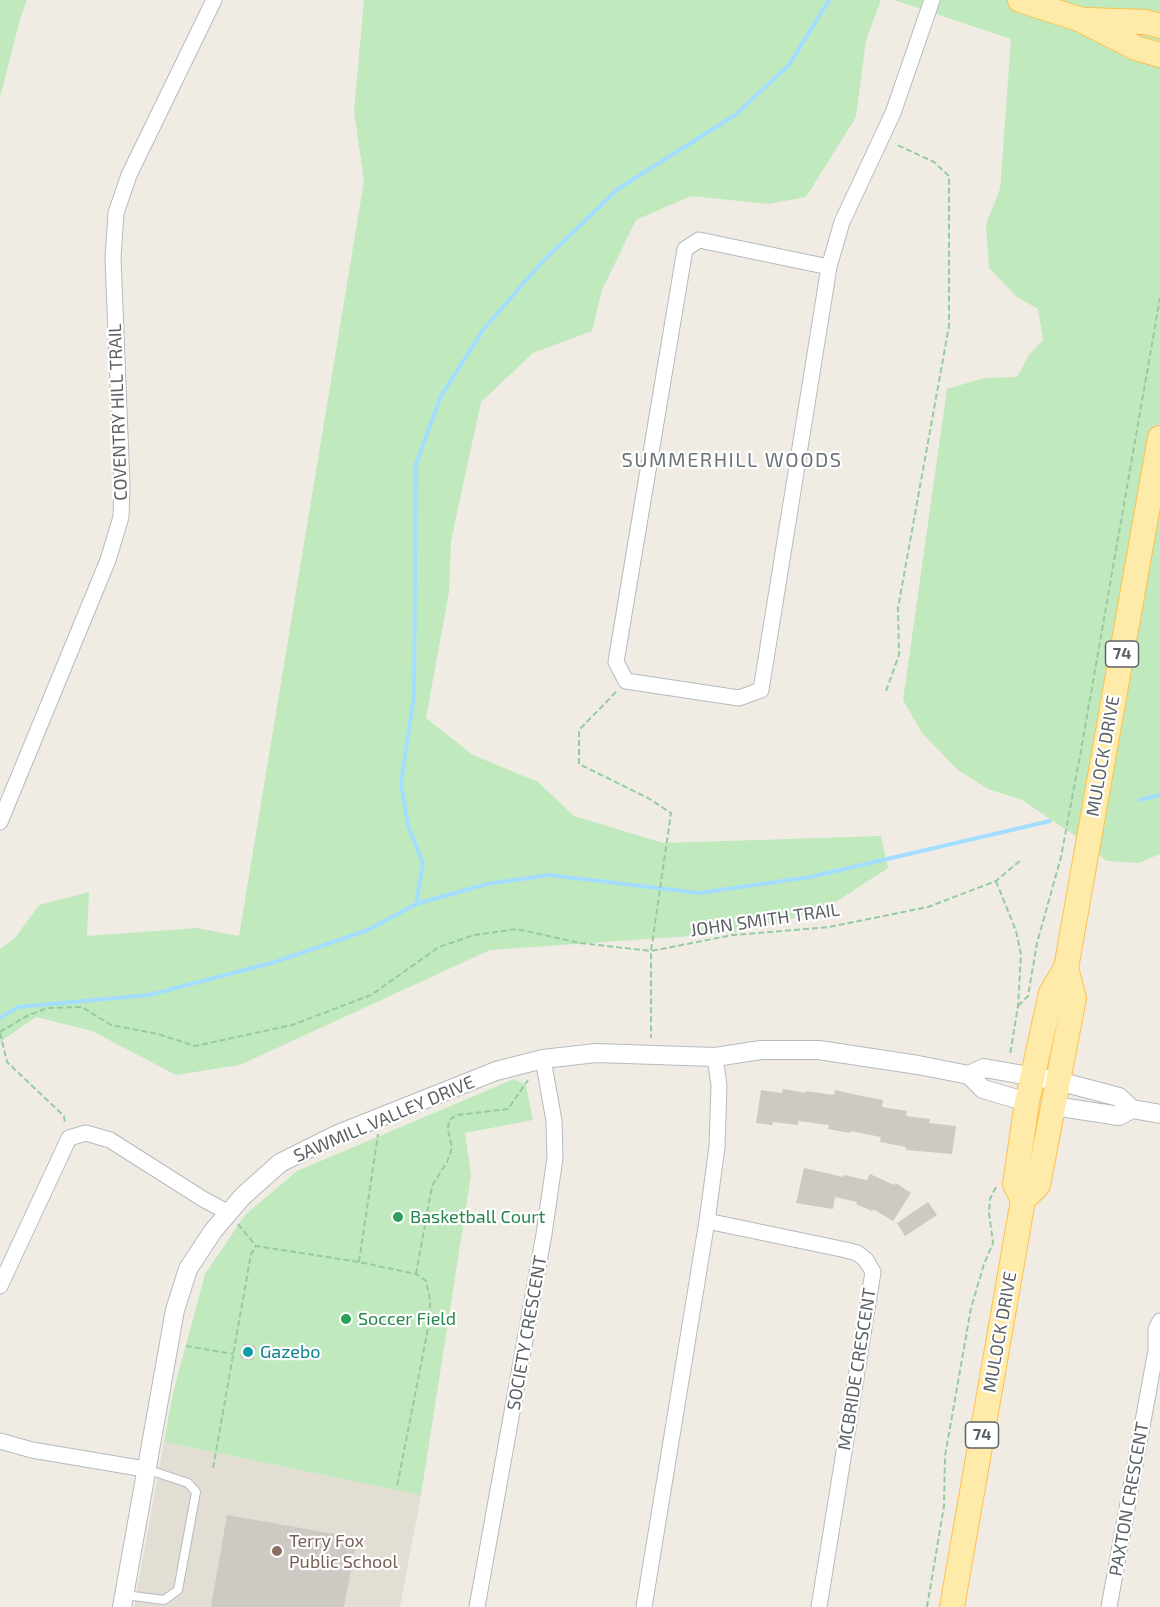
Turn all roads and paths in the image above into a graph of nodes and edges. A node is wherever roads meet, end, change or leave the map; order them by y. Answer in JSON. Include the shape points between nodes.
{"nodes":[{"id":1,"x":214,"y":0,"type":"edge"},
{"id":2,"x":932,"y":0,"type":"edge"},
{"id":3,"x":1020,"y":0,"type":"edge"},
{"id":4,"x":1078,"y":20,"type":"junction"},
{"id":5,"x":1160,"y":26,"type":"edge"},
{"id":6,"x":1160,"y":55,"type":"edge"},
{"id":7,"x":881,"y":138,"type":"junction"},
{"id":8,"x":829,"y":267,"type":"junction"},
{"id":9,"x":1160,"y":298,"type":"edge"},
{"id":10,"x":1160,"y":438,"type":"edge"},
{"id":11,"x":626,"y":681,"type":"junction"},
{"id":12,"x":886,"y":691,"type":"dead end"},
{"id":13,"x":0,"y":822,"type":"edge"},
{"id":14,"x":1022,"y":859,"type":"dead end"},
{"id":15,"x":996,"y":881,"type":"junction"},
{"id":16,"x":651,"y":951,"type":"junction"},
{"id":17,"x":1066,"y":968,"type":"junction"},
{"id":18,"x":1018,"y":1006,"type":"junction"},
{"id":19,"x":0,"y":1033,"type":"edge"},
{"id":20,"x":1010,"y":1054,"type":"dead end"},
{"id":21,"x":648,"y":1056,"type":"junction"},
{"id":22,"x":715,"y":1057,"type":"junction"},
{"id":23,"x":543,"y":1059,"type":"junction"},
{"id":24,"x":969,"y":1075,"type":"junction"},
{"id":25,"x":1032,"y":1077,"type":"junction"},
{"id":26,"x":1058,"y":1081,"type":"junction"},
{"id":27,"x":1027,"y":1102,"type":"junction"},
{"id":28,"x":1054,"y":1106,"type":"junction"},
{"id":29,"x":1132,"y":1108,"type":"junction"},
{"id":30,"x":1160,"y":1114,"type":"edge"},
{"id":31,"x":381,"y":1118,"type":"junction"},
{"id":32,"x":69,"y":1138,"type":"junction"},
{"id":33,"x":998,"y":1183,"type":"dead end"},
{"id":34,"x":1023,"y":1200,"type":"junction"},
{"id":35,"x":229,"y":1213,"type":"junction"},
{"id":36,"x":707,"y":1221,"type":"junction"},
{"id":37,"x":256,"y":1246,"type":"junction"},
{"id":38,"x":359,"y":1262,"type":"junction"},
{"id":39,"x":416,"y":1274,"type":"junction"},
{"id":40,"x":0,"y":1286,"type":"edge"},
{"id":41,"x":1160,"y":1321,"type":"edge"},
{"id":42,"x":179,"y":1345,"type":"dead end"},
{"id":43,"x":233,"y":1354,"type":"junction"},
{"id":44,"x":0,"y":1442,"type":"edge"},
{"id":45,"x":213,"y":1468,"type":"dead end"},
{"id":46,"x":146,"y":1469,"type":"junction"},
{"id":47,"x":397,"y":1488,"type":"dead end"},
{"id":48,"x":123,"y":1601,"type":"edge"},
{"id":49,"x":477,"y":1607,"type":"edge"},
{"id":50,"x":644,"y":1607,"type":"edge"},
{"id":51,"x":819,"y":1607,"type":"edge"},
{"id":52,"x":927,"y":1607,"type":"edge"},
{"id":53,"x":952,"y":1607,"type":"edge"},
{"id":54,"x":1109,"y":1607,"type":"edge"}],
"edges":[{"from":1,"to":13,"type":"street","name":"COVENTRY HILL TRAIL","via":[[129,175],[116,213],[113,258],[121,517],[108,560]]},
{"from":2,"to":7,"type":"street"},
{"from":3,"to":4,"type":"main road"},
{"from":4,"to":5,"type":"main road"},
{"from":4,"to":6,"type":"main road"},
{"from":7,"to":8,"type":"street","via":[[842,222]]},
{"from":7,"to":12,"type":"path","via":[[934,162],[949,176],[949,326],[898,608],[899,655]]},
{"from":8,"to":11,"type":"street","via":[[761,690],[740,698]]},
{"from":8,"to":11,"type":"street","via":[[699,240],[685,249],[616,662]]},
{"from":9,"to":18,"type":"path","via":[[1061,857],[1037,943],[1028,996]]},
{"from":10,"to":17,"type":"main road","name":"MULOCK DRIVE","number":"74"},
{"from":11,"to":16,"type":"path","via":[[579,730],[579,764],[671,813]]},
{"from":14,"to":15,"type":"path","name":"JOHN SMITH TRAIL"},
{"from":15,"to":16,"type":"path","name":"JOHN SMITH TRAIL","via":[[928,907],[829,927],[734,935]]},
{"from":15,"to":18,"type":"path","via":[[1016,931],[1020,954]]},
{"from":16,"to":19,"type":"path","name":"JOHN SMITH TRAIL","via":[[580,943],[517,929],[474,935],[439,947],[371,995],[292,1025],[195,1046],[111,1025],[82,1007],[47,1008]]},
{"from":16,"to":21,"type":"path"},
{"from":17,"to":25,"type":"main road","name":"MULOCK DRIVE","number":"74","via":[[1051,993]]},
{"from":17,"to":26,"type":"main road","name":"MULOCK DRIVE","number":"74","via":[[1074,998]]},
{"from":18,"to":20,"type":"path"},
{"from":19,"to":32,"type":"path","via":[[7,1062],[63,1116]]},
{"from":21,"to":22,"type":"street","name":"SAWMILL VALLEY DRIVE"},
{"from":21,"to":23,"type":"street","name":"SAWMILL VALLEY DRIVE","via":[[596,1053]]},
{"from":22,"to":24,"type":"street","name":"SAWMILL VALLEY DRIVE","via":[[762,1050],[819,1050]]},
{"from":22,"to":36,"type":"street","via":[[719,1114]]},
{"from":23,"to":31,"type":"street","name":"SAWMILL VALLEY DRIVE","via":[[496,1071]]},
{"from":23,"to":39,"type":"path","via":[[508,1109],[457,1115],[449,1120],[452,1148],[432,1186]]},
{"from":23,"to":49,"type":"street","name":"SOCIETY CRESCENT","via":[[554,1121],[555,1158]]},
{"from":24,"to":25,"type":"street","name":"SAWMILL VALLEY DRIVE","via":[[984,1068]]},
{"from":24,"to":27,"type":"street","name":"SAWMILL VALLEY DRIVE","via":[[983,1089]]},
{"from":25,"to":26,"type":"street","name":"SAWMILL VALLEY DRIVE"},
{"from":25,"to":27,"type":"main road","name":"MULOCK DRIVE","number":"74"},
{"from":26,"to":28,"type":"main road","name":"MULOCK DRIVE","number":"74"},
{"from":26,"to":29,"type":"street","name":"SAWMILL VALLEY DRIVE","via":[[1119,1097]]},
{"from":27,"to":28,"type":"street"},
{"from":27,"to":34,"type":"main road","name":"MULOCK DRIVE","number":"74","via":[[1015,1184]]},
{"from":28,"to":29,"type":"street","via":[[1119,1116]]},
{"from":28,"to":34,"type":"main road","name":"MULOCK DRIVE","number":"74","via":[[1038,1185]]},
{"from":29,"to":30,"type":"street"},
{"from":31,"to":35,"type":"street","name":"SAWMILL VALLEY DRIVE","via":[[280,1163]]},
{"from":31,"to":38,"type":"path"},
{"from":32,"to":35,"type":"street","via":[[86,1133],[110,1140]]},
{"from":32,"to":40,"type":"street"},
{"from":33,"to":52,"type":"path","via":[[990,1199],[993,1243],[971,1308],[945,1456],[944,1506]]},
{"from":34,"to":53,"type":"main road","name":"MULOCK DRIVE","number":"74"},
{"from":35,"to":37,"type":"path"},
{"from":35,"to":46,"type":"street","name":"SAWMILL VALLEY DRIVE","via":[[188,1269],[175,1310]]},
{"from":36,"to":50,"type":"street"},
{"from":36,"to":51,"type":"street","name":"MCBRIDE CRESCENT","via":[[857,1253],[873,1272]]},
{"from":37,"to":38,"type":"path"},
{"from":37,"to":43,"type":"path","via":[[251,1254]]},
{"from":38,"to":39,"type":"path"},
{"from":39,"to":47,"type":"path","via":[[426,1281],[430,1318]]},
{"from":41,"to":54,"type":"street","name":"PAXTON CRESCENT","via":[[1155,1329],[1156,1350]]},
{"from":42,"to":43,"type":"path"},
{"from":43,"to":45,"type":"path"},
{"from":44,"to":46,"type":"street"},
{"from":46,"to":48,"type":"street","name":"SAWMILL VALLEY DRIVE"},
{"from":46,"to":48,"type":"lane","via":[[188,1483],[196,1492],[178,1590],[164,1600]]}]}
